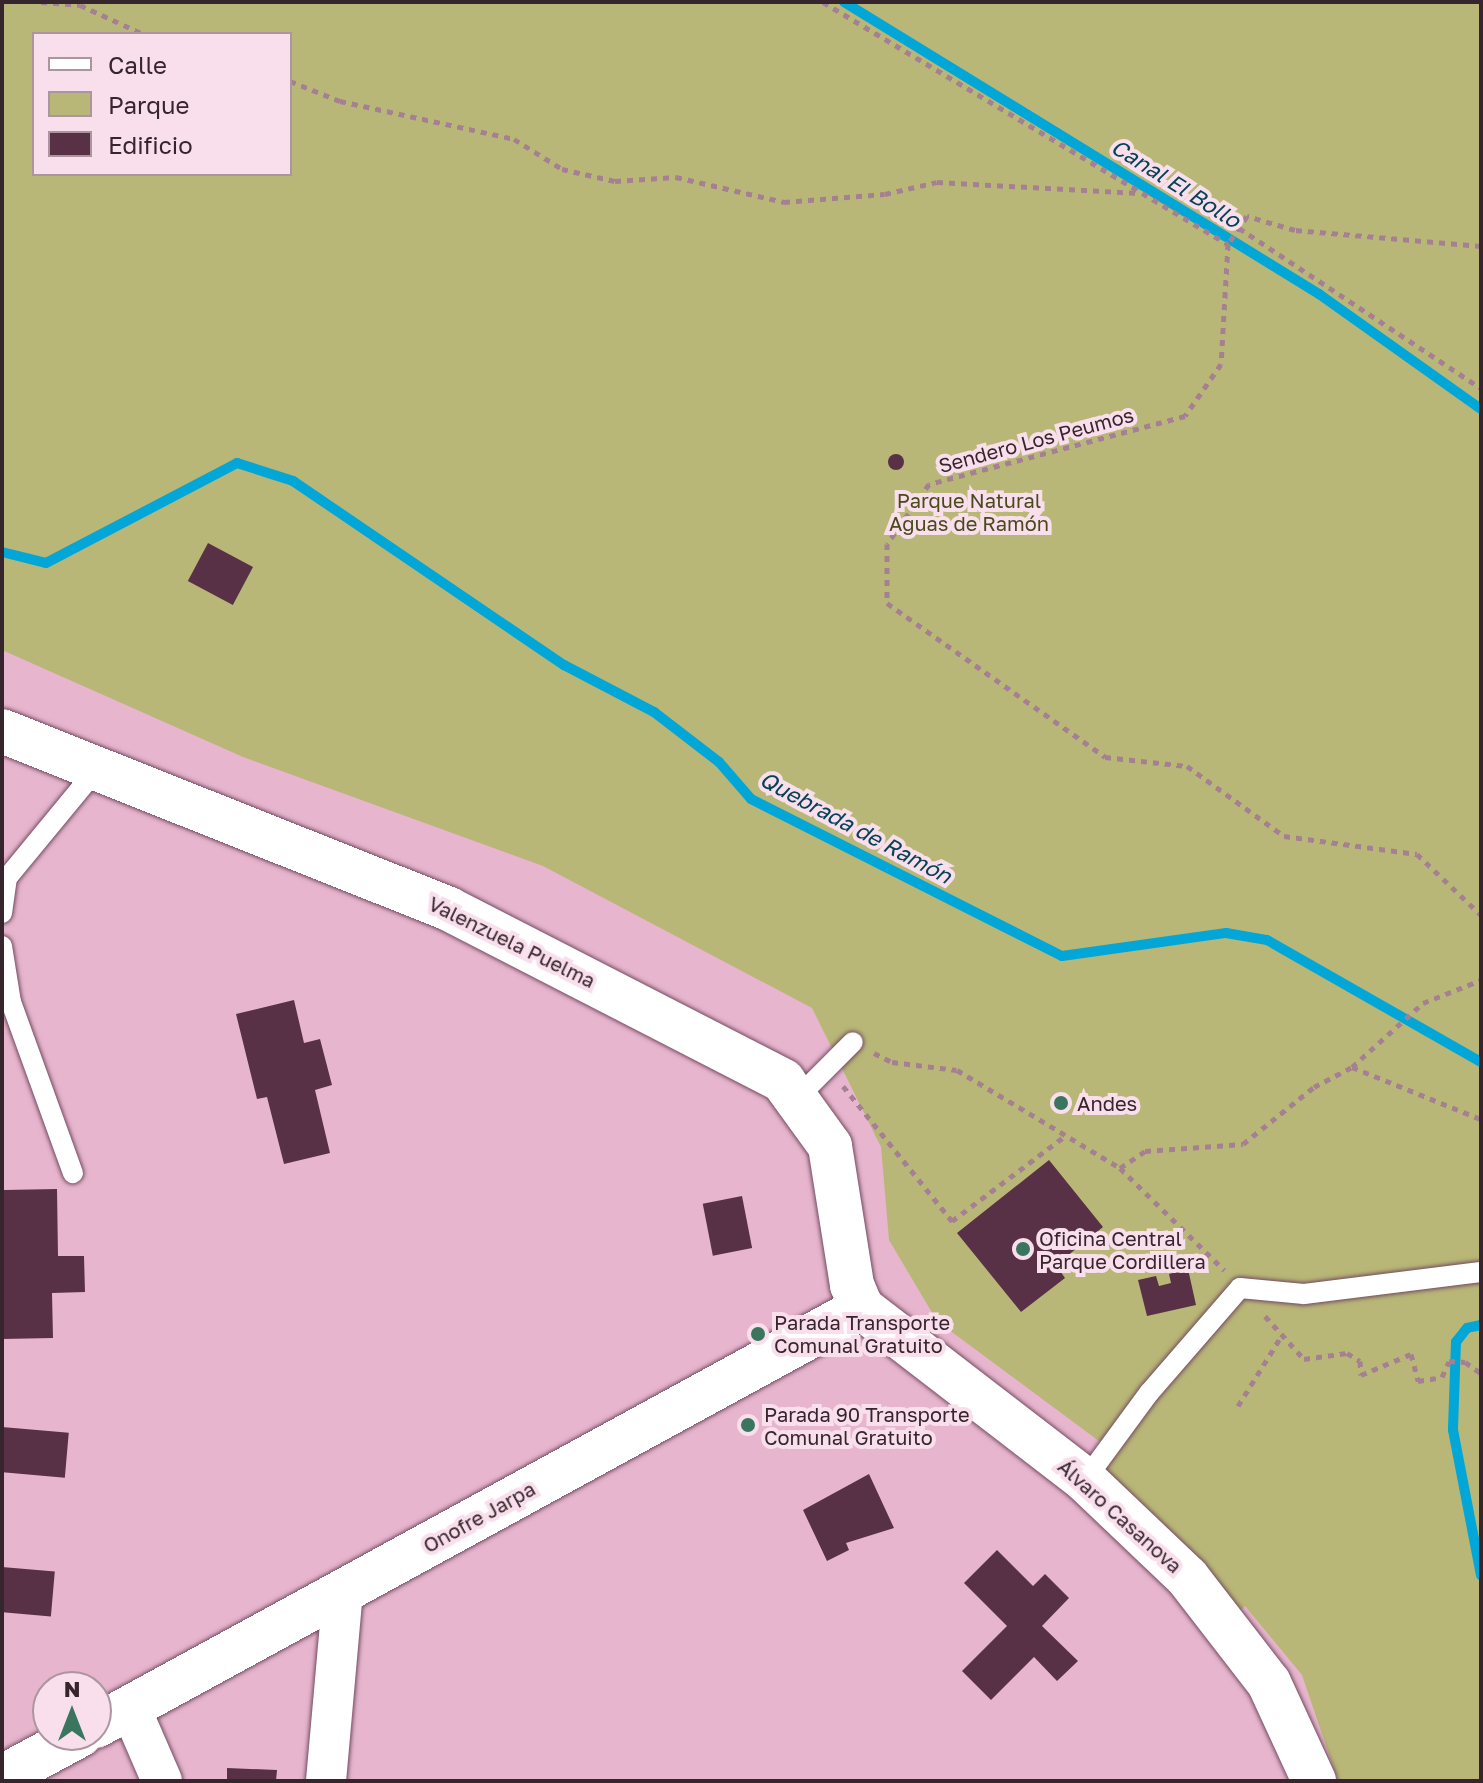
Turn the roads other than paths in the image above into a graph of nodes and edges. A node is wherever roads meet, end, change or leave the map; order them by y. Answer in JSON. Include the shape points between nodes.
{"nodes":[{"id":1,"x":2,"y":731,"type":"edge"},
{"id":2,"x":97,"y":769,"type":"junction"},
{"id":3,"x":2,"y":913,"type":"edge"},
{"id":4,"x":2,"y":946,"type":"edge"},
{"id":5,"x":853,"y":1042,"type":"road end"},
{"id":6,"x":813,"y":1082,"type":"junction"},
{"id":7,"x":73,"y":1173,"type":"dead end"},
{"id":8,"x":1481,"y":1272,"type":"edge"},
{"id":9,"x":862,"y":1308,"type":"junction"},
{"id":10,"x":1085,"y":1480,"type":"junction"},
{"id":11,"x":343,"y":1592,"type":"junction"},
{"id":12,"x":113,"y":1717,"type":"edge"},
{"id":13,"x":50,"y":1751,"type":"edge"},
{"id":14,"x":2,"y":1777,"type":"edge"},
{"id":15,"x":162,"y":1781,"type":"edge"},
{"id":16,"x":326,"y":1781,"type":"edge"},
{"id":17,"x":1314,"y":1781,"type":"edge"}],
"edges":[{"from":1,"to":2,"type":"street","name":"Valenzuela Puelma"},
{"from":2,"to":3,"type":"lane","via":[[7,878]]},
{"from":2,"to":6,"type":"street","name":"Valenzuela Puelma","via":[[505,935],[765,1068]]},
{"from":4,"to":7,"type":"lane","via":[[11,1002]]},
{"from":5,"to":6,"type":"lane"},
{"from":6,"to":9,"type":"street","name":"Valenzuela Puelma","via":[[838,1174],[852,1285]]},
{"from":8,"to":10,"type":"lane","via":[[1319,1293],[1273,1295],[1240,1288],[1149,1393]]},
{"from":9,"to":10,"type":"street","name":"Álvaro Casanova"},
{"from":9,"to":11,"type":"street","name":"Onofre Jarpa"},
{"from":10,"to":17,"type":"street","name":"Álvaro Casanova","via":[[1187,1577],[1240,1640],[1293,1729]]},
{"from":11,"to":12,"type":"street","name":"Onofre Jarpa"},
{"from":11,"to":16,"type":"street"},
{"from":12,"to":15,"type":"street"},
{"from":13,"to":14,"type":"street"}]}
